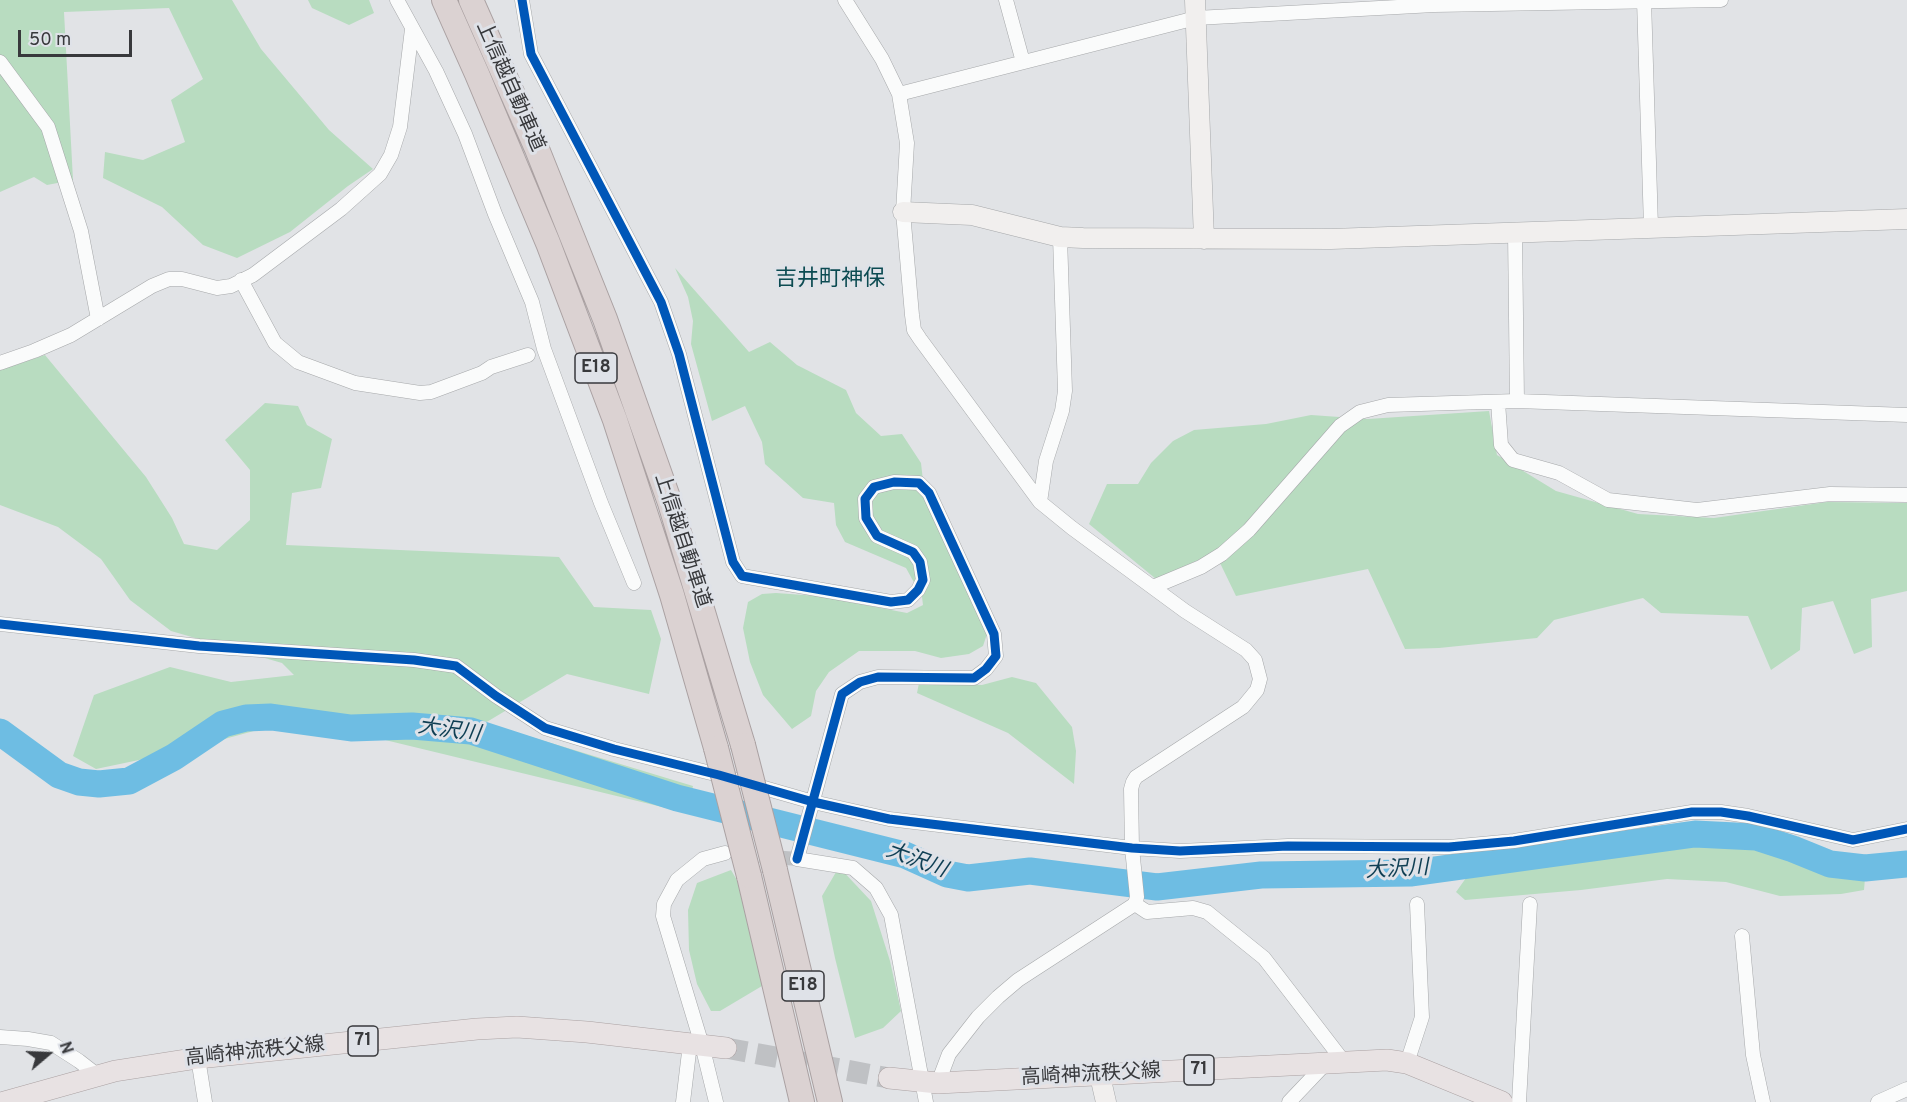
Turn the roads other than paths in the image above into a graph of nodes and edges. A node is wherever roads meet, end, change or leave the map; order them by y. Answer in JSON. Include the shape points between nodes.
{"nodes":[{"id":1,"x":397,"y":0,"type":"edge"},
{"id":2,"x":444,"y":0,"type":"edge"},
{"id":3,"x":471,"y":0,"type":"edge"},
{"id":4,"x":522,"y":0,"type":"edge"},
{"id":5,"x":845,"y":0,"type":"edge"},
{"id":6,"x":1005,"y":0,"type":"edge"},
{"id":7,"x":1721,"y":0,"type":"edge"},
{"id":8,"x":1645,"y":1,"type":"edge"},
{"id":9,"x":1195,"y":9,"type":"edge"},
{"id":10,"x":412,"y":29,"type":"junction"},
{"id":11,"x":0,"y":62,"type":"edge"},
{"id":12,"x":1023,"y":62,"type":"junction"},
{"id":13,"x":899,"y":94,"type":"junction"},
{"id":14,"x":903,"y":212,"type":"junction"},
{"id":15,"x":1907,"y":219,"type":"edge"},
{"id":16,"x":1651,"y":227,"type":"junction"},
{"id":17,"x":1515,"y":232,"type":"junction"},
{"id":18,"x":1060,"y":237,"type":"junction"},
{"id":19,"x":1204,"y":238,"type":"junction"},
{"id":20,"x":241,"y":280,"type":"junction"},
{"id":21,"x":98,"y":319,"type":"junction"},
{"id":22,"x":528,"y":355,"type":"dead end"},
{"id":23,"x":0,"y":363,"type":"edge"},
{"id":24,"x":1517,"y":401,"type":"junction"},
{"id":25,"x":1498,"y":402,"type":"junction"},
{"id":26,"x":1907,"y":415,"type":"edge"},
{"id":27,"x":1907,"y":495,"type":"edge"},
{"id":28,"x":1040,"y":502,"type":"junction"},
{"id":29,"x":634,"y":583,"type":"dead end"},
{"id":30,"x":1152,"y":587,"type":"junction"},
{"id":31,"x":0,"y":624,"type":"edge"},
{"id":32,"x":813,"y":802,"type":"junction"},
{"id":33,"x":1907,"y":830,"type":"edge"},
{"id":34,"x":1132,"y":849,"type":"junction"},
{"id":35,"x":725,"y":853,"type":"tunnel mouth"},
{"id":36,"x":1135,"y":904,"type":"junction"},
{"id":37,"x":1417,"y":904,"type":"dead end"},
{"id":38,"x":1530,"y":904,"type":"dead end"},
{"id":39,"x":1742,"y":936,"type":"dead end"},
{"id":40,"x":0,"y":1037,"type":"edge"},
{"id":41,"x":696,"y":1045,"type":"junction"},
{"id":42,"x":726,"y":1048,"type":"tunnel mouth"},
{"id":43,"x":198,"y":1058,"type":"junction"},
{"id":44,"x":1335,"y":1063,"type":"junction"},
{"id":45,"x":1407,"y":1063,"type":"junction"},
{"id":46,"x":97,"y":1075,"type":"junction"},
{"id":47,"x":1100,"y":1076,"type":"junction"},
{"id":48,"x":889,"y":1078,"type":"tunnel mouth"},
{"id":49,"x":929,"y":1089,"type":"edge"},
{"id":50,"x":1907,"y":1089,"type":"edge"},
{"id":51,"x":4,"y":1102,"type":"edge"},
{"id":52,"x":205,"y":1102,"type":"edge"},
{"id":53,"x":682,"y":1102,"type":"edge"},
{"id":54,"x":716,"y":1102,"type":"edge"},
{"id":55,"x":802,"y":1102,"type":"edge"},
{"id":56,"x":830,"y":1102,"type":"edge"},
{"id":57,"x":1106,"y":1102,"type":"edge"},
{"id":58,"x":1289,"y":1102,"type":"edge"},
{"id":59,"x":1502,"y":1102,"type":"edge"},
{"id":60,"x":1519,"y":1102,"type":"edge"},
{"id":61,"x":1763,"y":1102,"type":"edge"},
{"id":62,"x":1878,"y":1102,"type":"edge"}],
"edges":[{"from":1,"to":10,"type":"street"},
{"from":2,"to":55,"type":"highway","name":"上信越自動車道","number":"E18","bridge":true,"via":[[581,327],[672,595],[749,876]]},
{"from":3,"to":56,"type":"highway","name":"上信越自動車道","number":"E18","bridge":true,"via":[[537,149],[605,320],[670,503],[743,745]]},
{"from":4,"to":32,"type":"street","via":[[531,54],[660,302],[679,354],[733,561],[742,576],[891,602],[908,600],[923,580],[920,562],[913,552],[877,536],[866,518],[865,499],[874,487],[894,482],[919,483],[929,493],[994,634],[996,656],[974,678],[878,677],[860,682],[842,694]]},
{"from":5,"to":13,"type":"street"},
{"from":6,"to":12,"type":"street"},
{"from":7,"to":8,"type":"street"},
{"from":8,"to":9,"type":"street"},
{"from":8,"to":16,"type":"street"},
{"from":9,"to":12,"type":"street"},
{"from":9,"to":19,"type":"street"},
{"from":10,"to":20,"type":"street","via":[[400,127],[392,155],[380,174],[341,209]]},
{"from":10,"to":29,"type":"street","via":[[465,134],[532,302],[544,349]]},
{"from":11,"to":21,"type":"street","via":[[48,128],[81,231]]},
{"from":12,"to":13,"type":"street"},
{"from":13,"to":14,"type":"street","via":[[907,143]]},
{"from":14,"to":18,"type":"street","via":[[972,215]]},
{"from":14,"to":28,"type":"street","via":[[914,330]]},
{"from":15,"to":16,"type":"street"},
{"from":16,"to":17,"type":"street"},
{"from":17,"to":19,"type":"street","via":[[1331,239]]},
{"from":17,"to":24,"type":"street"},
{"from":18,"to":19,"type":"street"},
{"from":18,"to":28,"type":"street","via":[[1065,391],[1046,461]]},
{"from":20,"to":21,"type":"street","via":[[217,288],[169,279]]},
{"from":20,"to":22,"type":"street","via":[[275,343],[298,362],[355,383],[432,392]]},
{"from":21,"to":23,"type":"street","via":[[71,335]]},
{"from":24,"to":25,"type":"street"},
{"from":24,"to":26,"type":"street"},
{"from":25,"to":27,"type":"street","via":[[1502,445],[1513,460],[1559,473],[1608,500],[1698,510],[1830,494]]},
{"from":25,"to":30,"type":"street","via":[[1388,405],[1360,412],[1340,426],[1249,530],[1222,554]]},
{"from":28,"to":30,"type":"street"},
{"from":30,"to":34,"type":"street","via":[[1246,650],[1255,660],[1260,679],[1243,708],[1133,782]]},
{"from":31,"to":32,"type":"street","via":[[199,646],[456,666],[545,728]]},
{"from":32,"to":34,"type":"street","via":[[889,819]]},
{"from":32,"to":49,"type":"street","via":[[797,859],[853,868],[876,888],[891,915]]},
{"from":33,"to":34,"type":"street","via":[[1853,840],[1748,816],[1692,812],[1514,841],[1449,847]]},
{"from":34,"to":36,"type":"street"},
{"from":35,"to":41,"type":"street","via":[[710,856],[687,870],[669,891],[664,904],[663,916]]},
{"from":36,"to":44,"type":"street","via":[[1147,912],[1193,908],[1207,912],[1264,958]]},
{"from":36,"to":49,"type":"street","via":[[998,997],[949,1054]]},
{"from":37,"to":45,"type":"street","via":[[1422,1017]]},
{"from":38,"to":60,"type":"street"},
{"from":39,"to":61,"type":"street","via":[[1753,1055]]},
{"from":40,"to":46,"type":"street","via":[[51,1043]]},
{"from":41,"to":42,"type":"main road","name":"高崎神流秩父線","number":"71"},
{"from":41,"to":43,"type":"main road","name":"高崎神流秩父線","number":"71","via":[[517,1027]]},
{"from":41,"to":53,"type":"street"},
{"from":41,"to":54,"type":"street"},
{"from":43,"to":46,"type":"main road","name":"高崎神流秩父線","number":"71"},
{"from":43,"to":52,"type":"street"},
{"from":44,"to":45,"type":"main road","name":"高崎神流秩父線","number":"71"},
{"from":44,"to":47,"type":"main road","name":"高崎神流秩父線","number":"71"},
{"from":44,"to":58,"type":"street"},
{"from":45,"to":59,"type":"main road","name":"高崎神流秩父線","number":"71"},
{"from":46,"to":51,"type":"main road","name":"高崎神流秩父線","number":"71"},
{"from":47,"to":49,"type":"main road","name":"高崎神流秩父線","number":"71"},
{"from":47,"to":57,"type":"street"},
{"from":48,"to":49,"type":"main road","name":"高崎神流秩父線","number":"71"},
{"from":50,"to":62,"type":"street"}]}
